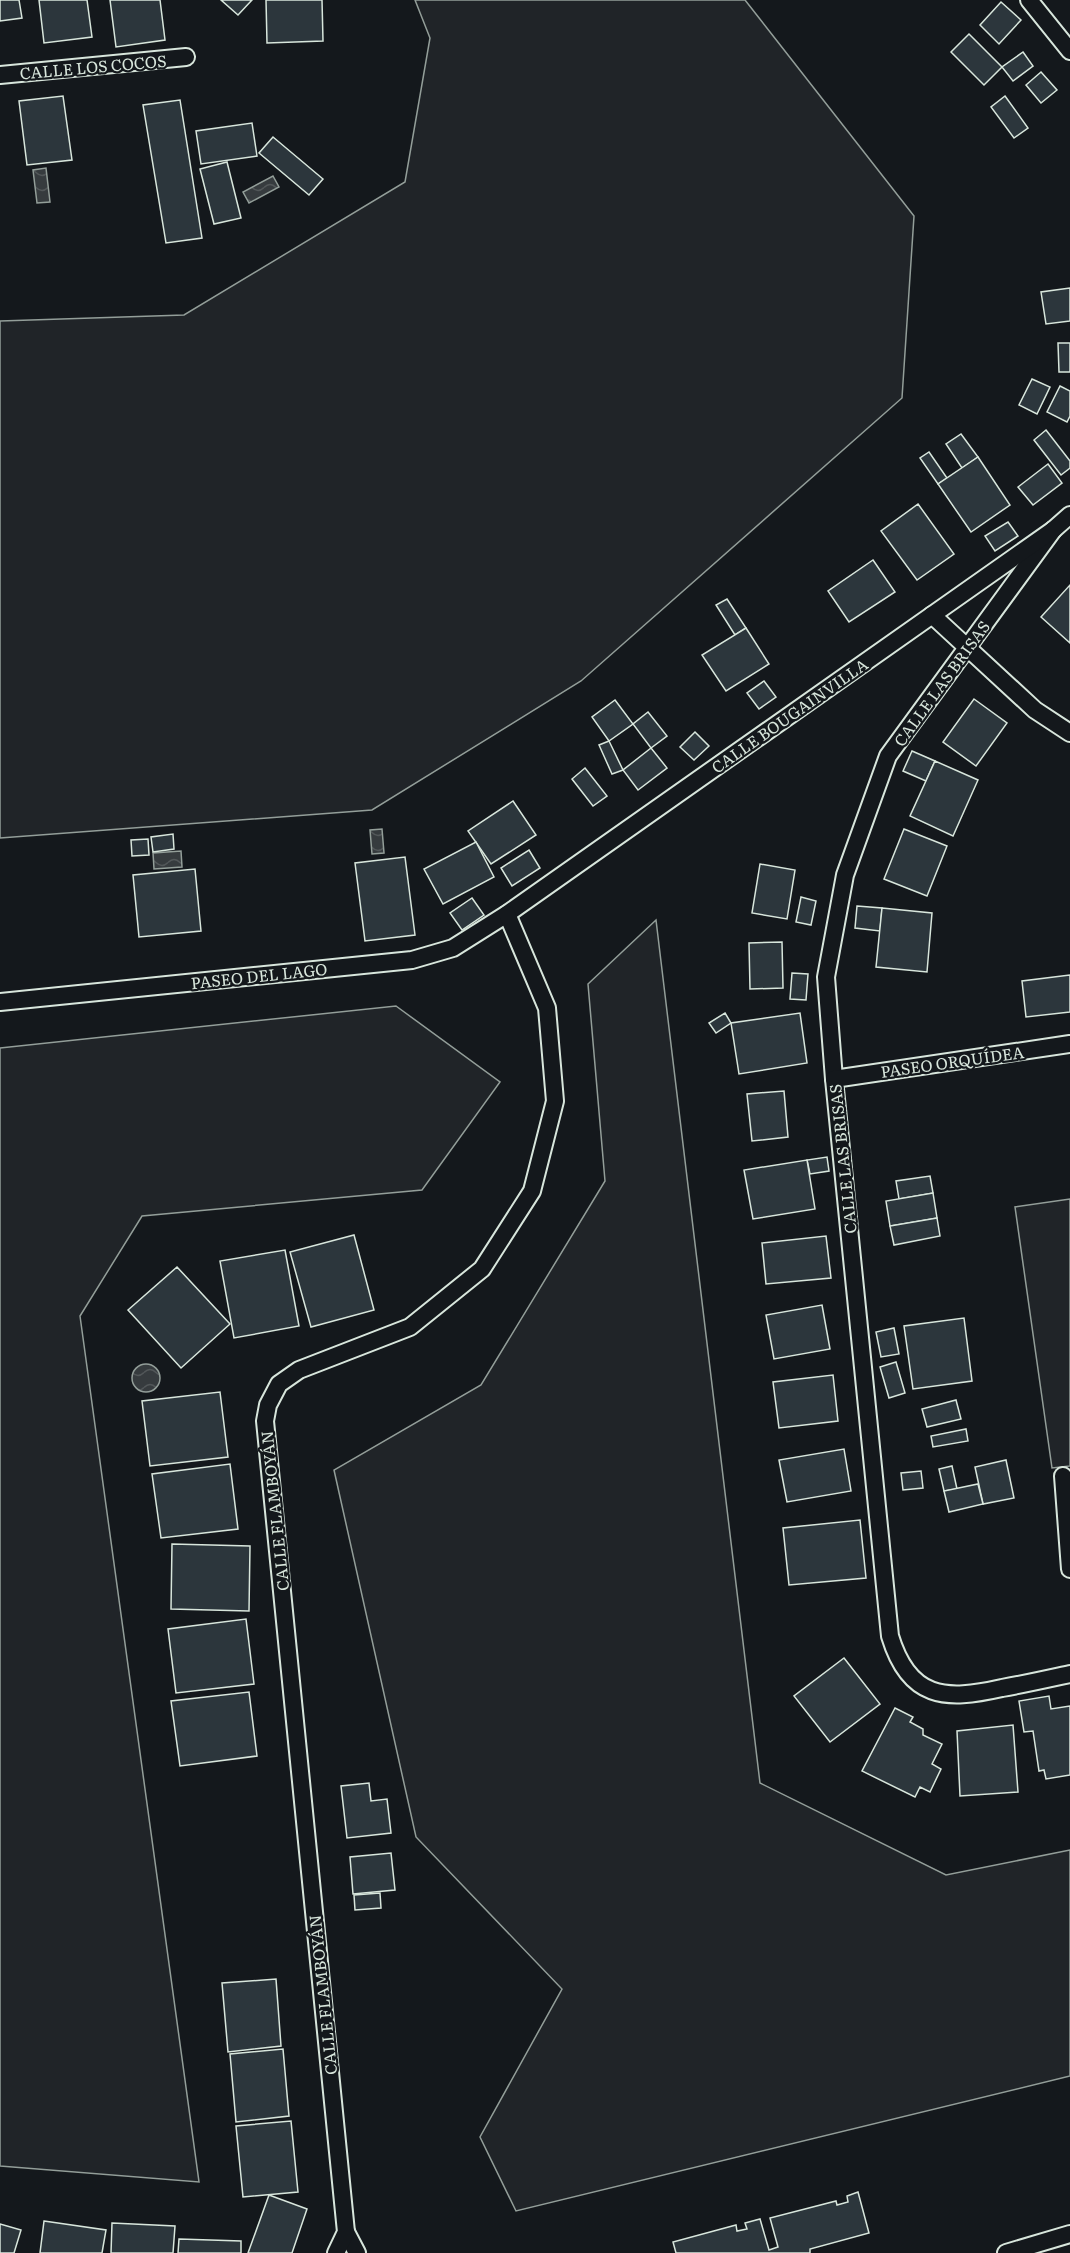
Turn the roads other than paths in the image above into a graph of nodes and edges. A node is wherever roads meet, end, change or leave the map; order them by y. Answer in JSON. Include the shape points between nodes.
{"nodes":[{"id":1,"x":1029,"y":0,"type":"edge"},
{"id":2,"x":1070,"y":51,"type":"edge"},
{"id":3,"x":186,"y":57,"type":"dead end"},
{"id":4,"x":0,"y":75,"type":"edge"},
{"id":5,"x":1070,"y":515,"type":"edge"},
{"id":6,"x":1053,"y":530,"type":"junction"},
{"id":7,"x":932,"y":615,"type":"junction"},
{"id":8,"x":966,"y":649,"type":"junction"},
{"id":9,"x":1070,"y":733,"type":"edge"},
{"id":10,"x":507,"y":914,"type":"junction"},
{"id":11,"x":0,"y":1002,"type":"edge"},
{"id":12,"x":1070,"y":1044,"type":"edge"},
{"id":13,"x":834,"y":1079,"type":"junction"},
{"id":14,"x":1063,"y":1476,"type":"dead end"},
{"id":15,"x":1070,"y":1569,"type":"edge"},
{"id":16,"x":1070,"y":1674,"type":"edge"},
{"id":17,"x":346,"y":2232,"type":"junction"},
{"id":18,"x":1070,"y":2234,"type":"edge"},
{"id":19,"x":336,"y":2253,"type":"edge"},
{"id":20,"x":357,"y":2253,"type":"edge"},
{"id":21,"x":1006,"y":2253,"type":"edge"}],
"edges":[{"from":1,"to":2,"type":"street"},
{"from":3,"to":4,"type":"street","name":"CALLE LOS COCOS"},
{"from":5,"to":6,"type":"street","name":"CALLE BOUGAINVILLA"},
{"from":6,"to":7,"type":"street","name":"CALLE BOUGAINVILLA"},
{"from":6,"to":8,"type":"street","name":"CALLE LAS BRISAS"},
{"from":7,"to":8,"type":"street"},
{"from":7,"to":10,"type":"street","name":"CALLE BOUGAINVILLA"},
{"from":8,"to":9,"type":"street","via":[[1035,710]]},
{"from":8,"to":13,"type":"street","name":"CALLE LAS BRISAS","via":[[888,756],[845,875],[826,977]]},
{"from":10,"to":11,"type":"street","name":"PASEO DEL LAGO","via":[[453,948],[412,960]]},
{"from":10,"to":17,"type":"street","name":"CALLE FLAMBOYÁN","via":[[547,1008],[555,1101],[532,1191],[482,1269],[410,1328],[299,1370],[279,1384],[265,1421]]},
{"from":12,"to":13,"type":"street","name":"PASEO ORQUÍDEA"},
{"from":13,"to":16,"type":"street","name":"CALLE LAS BRISAS","via":[[890,1636],[896,1658],[909,1676],[927,1689],[948,1696]]},
{"from":14,"to":15,"type":"street"},
{"from":17,"to":19,"type":"street"},
{"from":17,"to":20,"type":"street"},
{"from":18,"to":21,"type":"street"}]}
